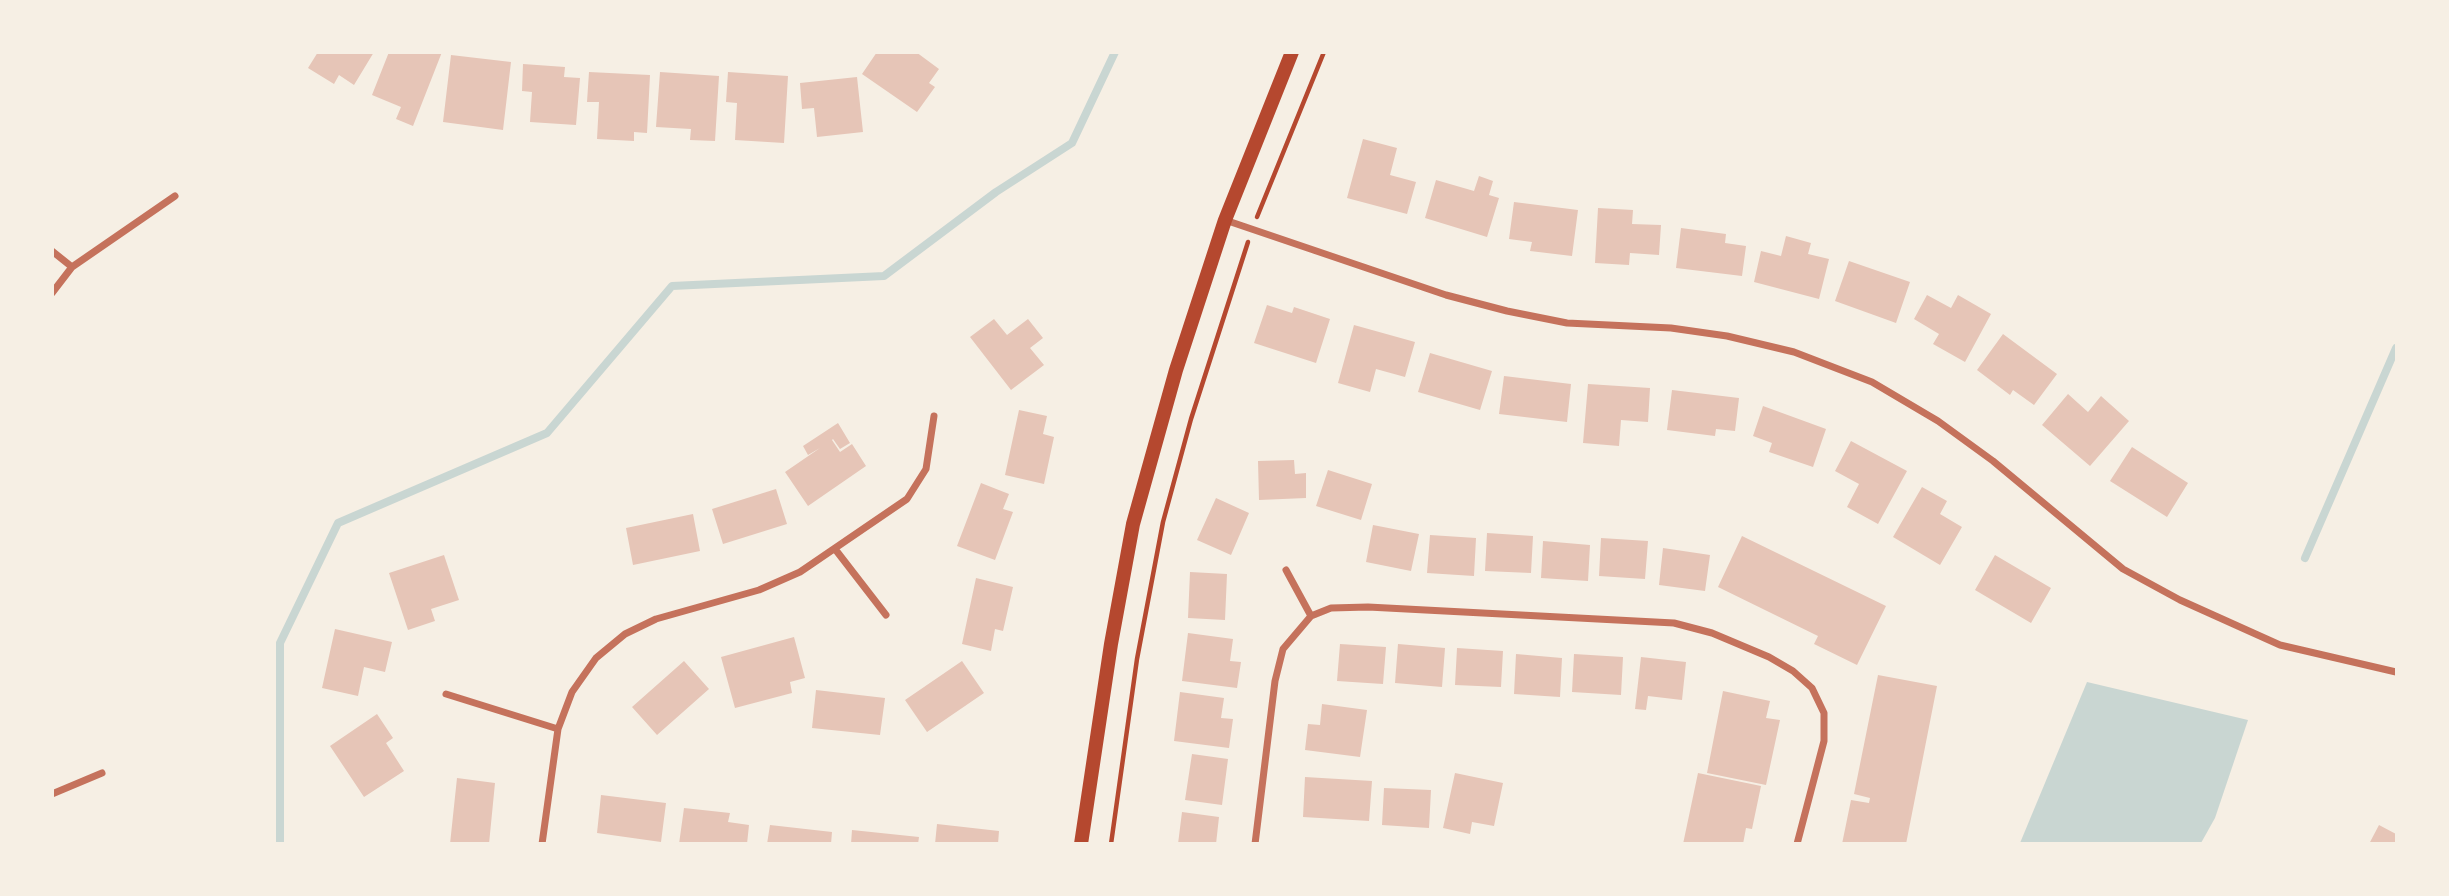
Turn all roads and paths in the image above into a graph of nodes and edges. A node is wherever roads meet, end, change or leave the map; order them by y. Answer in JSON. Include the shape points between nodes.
{"nodes":[{"id":1,"x":1292,"y":52,"type":"edge"},
{"id":2,"x":1324,"y":52,"type":"edge"},
{"id":3,"x":1265,"y":194,"type":"dead end"},
{"id":4,"x":175,"y":197,"type":"dead end"},
{"id":5,"x":1225,"y":220,"type":"junction"},
{"id":6,"x":52,"y":251,"type":"edge"},
{"id":7,"x":1242,"y":258,"type":"dead end"},
{"id":8,"x":72,"y":267,"type":"junction"},
{"id":9,"x":52,"y":293,"type":"edge"},
{"id":10,"x":934,"y":416,"type":"dead end"},
{"id":11,"x":835,"y":549,"type":"junction"},
{"id":12,"x":1286,"y":570,"type":"dead end"},
{"id":13,"x":886,"y":615,"type":"dead end"},
{"id":14,"x":1311,"y":616,"type":"junction"},
{"id":15,"x":2396,"y":672,"type":"edge"},
{"id":16,"x":446,"y":694,"type":"dead end"},
{"id":17,"x":558,"y":729,"type":"junction"},
{"id":18,"x":102,"y":773,"type":"dead end"},
{"id":19,"x":52,"y":794,"type":"edge"},
{"id":20,"x":542,"y":844,"type":"edge"},
{"id":21,"x":1081,"y":844,"type":"edge"},
{"id":22,"x":1111,"y":844,"type":"edge"},
{"id":23,"x":1255,"y":844,"type":"edge"},
{"id":24,"x":1797,"y":844,"type":"edge"}],
"edges":[{"from":1,"to":5,"type":"main road"},
{"from":2,"to":3,"type":"path"},
{"from":4,"to":8,"type":"street"},
{"from":5,"to":15,"type":"street","via":[[1446,295],[1507,311],[1567,323],[1727,336],[1794,352],[1872,382],[1993,461],[2123,569],[2280,645]]},
{"from":5,"to":21,"type":"main road","via":[[1133,523]]},
{"from":6,"to":8,"type":"street"},
{"from":7,"to":22,"type":"path","via":[[1163,522],[1137,659]]},
{"from":8,"to":9,"type":"street"},
{"from":10,"to":11,"type":"street","via":[[926,469],[906,499]]},
{"from":11,"to":13,"type":"street"},
{"from":11,"to":17,"type":"street","via":[[800,572],[759,590],[656,619],[625,634],[596,658],[572,692]]},
{"from":12,"to":14,"type":"street"},
{"from":14,"to":23,"type":"street","via":[[1283,649],[1275,681]]},
{"from":14,"to":24,"type":"street","via":[[1331,608],[1368,607],[1674,623],[1769,657],[1812,688],[1824,713],[1824,741]]},
{"from":16,"to":17,"type":"street"},
{"from":17,"to":20,"type":"street"},
{"from":18,"to":19,"type":"street"}]}
